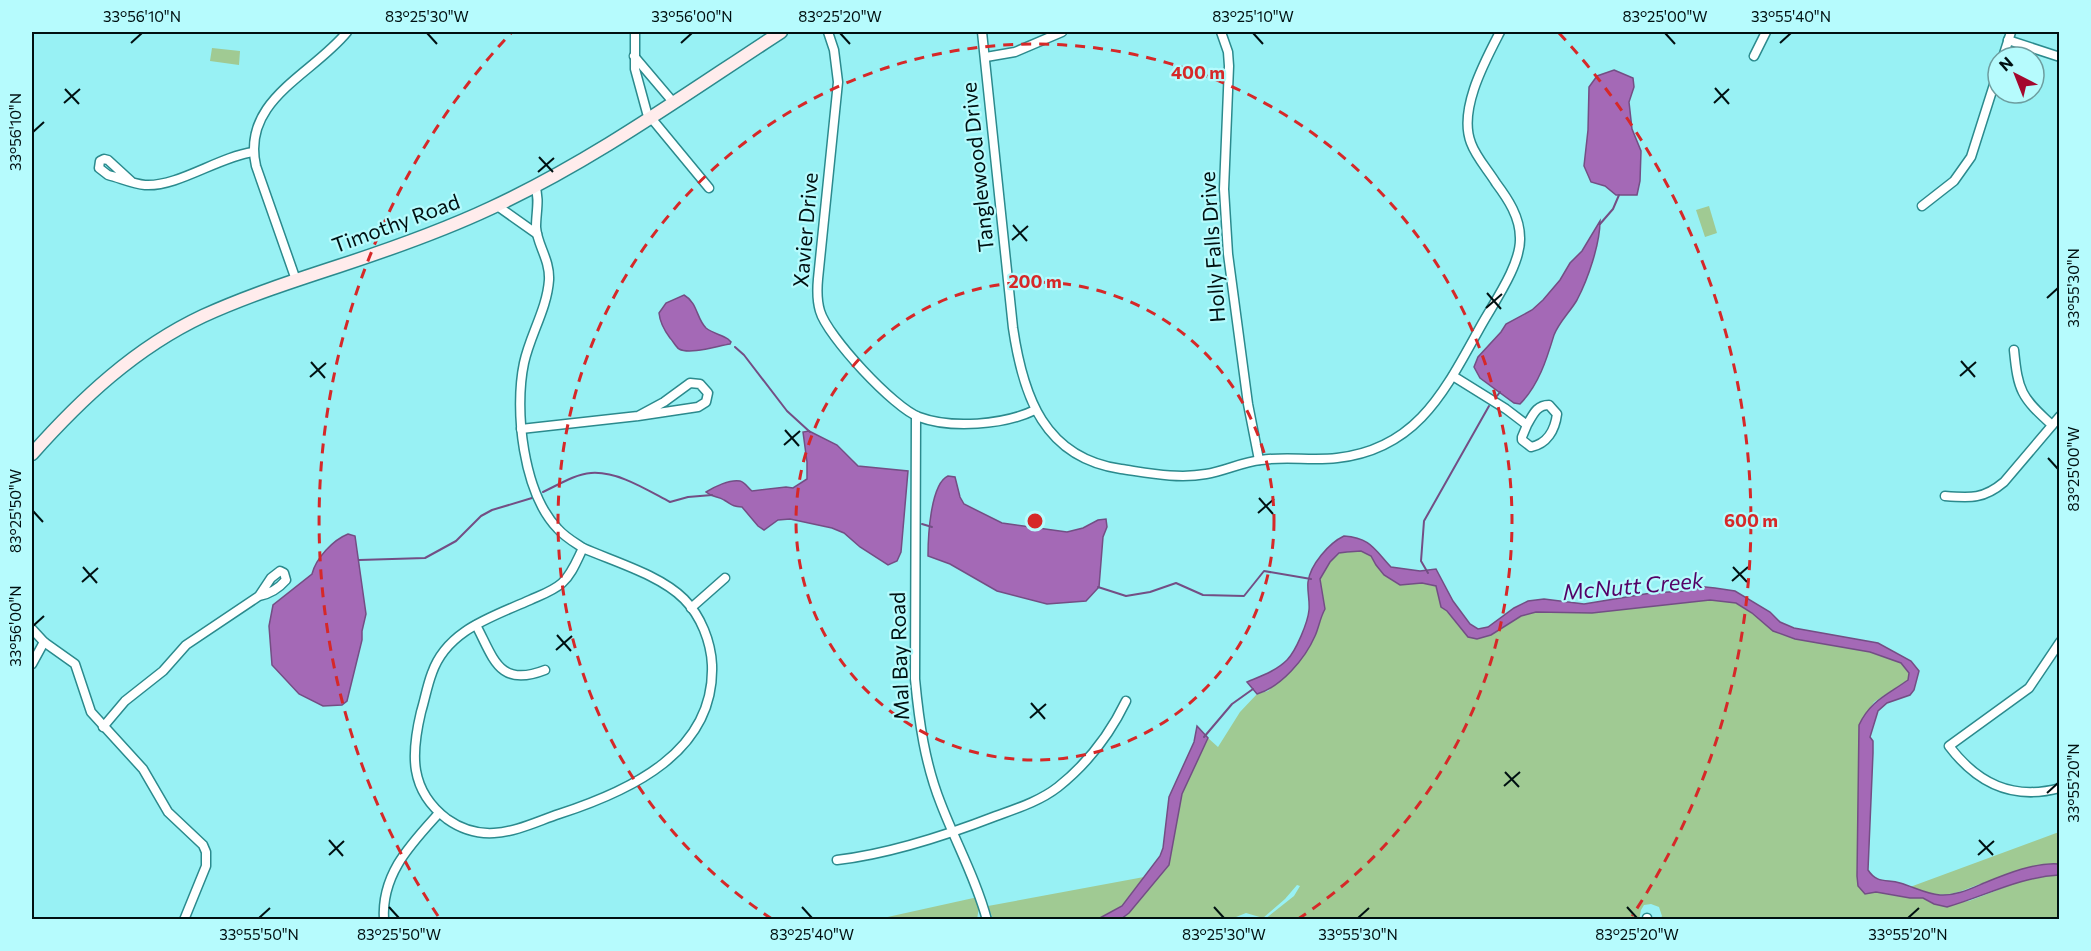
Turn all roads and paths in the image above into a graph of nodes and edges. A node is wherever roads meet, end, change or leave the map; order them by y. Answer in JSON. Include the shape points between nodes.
{"nodes":[{"id":1,"x":347,"y":32,"type":"edge"},
{"id":2,"x":635,"y":32,"type":"edge"},
{"id":3,"x":781,"y":32,"type":"edge"},
{"id":4,"x":828,"y":32,"type":"edge"},
{"id":5,"x":982,"y":32,"type":"edge"},
{"id":6,"x":1062,"y":32,"type":"edge"},
{"id":7,"x":1221,"y":32,"type":"edge"},
{"id":8,"x":1500,"y":32,"type":"edge"},
{"id":9,"x":1766,"y":32,"type":"edge"},
{"id":10,"x":2009,"y":36,"type":"edge"},
{"id":11,"x":634,"y":56,"type":"junction"},
{"id":12,"x":1754,"y":56,"type":"dead end"},
{"id":13,"x":986,"y":57,"type":"junction"},
{"id":14,"x":2060,"y":57,"type":"edge"},
{"id":15,"x":673,"y":102,"type":"junction"},
{"id":16,"x":1988,"y":105,"type":"edge"},
{"id":17,"x":649,"y":118,"type":"junction"},
{"id":18,"x":253,"y":152,"type":"junction"},
{"id":19,"x":132,"y":182,"type":"dead end"},
{"id":20,"x":535,"y":186,"type":"junction"},
{"id":21,"x":709,"y":188,"type":"dead end"},
{"id":22,"x":496,"y":205,"type":"junction"},
{"id":23,"x":1922,"y":206,"type":"dead end"},
{"id":24,"x":537,"y":234,"type":"junction"},
{"id":25,"x":296,"y":280,"type":"junction"},
{"id":26,"x":2014,"y":350,"type":"dead end"},
{"id":27,"x":1453,"y":376,"type":"junction"},
{"id":28,"x":1035,"y":410,"type":"junction"},
{"id":29,"x":638,"y":416,"type":"junction"},
{"id":30,"x":916,"y":416,"type":"junction"},
{"id":31,"x":2060,"y":416,"type":"edge"},
{"id":32,"x":1527,"y":425,"type":"junction"},
{"id":33,"x":2052,"y":425,"type":"junction"},
{"id":34,"x":521,"y":429,"type":"junction"},
{"id":35,"x":32,"y":454,"type":"edge"},
{"id":36,"x":1259,"y":460,"type":"junction"},
{"id":37,"x":1945,"y":496,"type":"dead end"},
{"id":38,"x":584,"y":548,"type":"junction"},
{"id":39,"x":725,"y":578,"type":"dead end"},
{"id":40,"x":259,"y":596,"type":"dead end"},
{"id":41,"x":691,"y":608,"type":"junction"},
{"id":42,"x":476,"y":625,"type":"junction"},
{"id":43,"x":32,"y":628,"type":"edge"},
{"id":44,"x":44,"y":642,"type":"junction"},
{"id":45,"x":2060,"y":642,"type":"edge"},
{"id":46,"x":32,"y":664,"type":"edge"},
{"id":47,"x":544,"y":670,"type":"dead end"},
{"id":48,"x":1126,"y":701,"type":"dead end"},
{"id":49,"x":104,"y":727,"type":"junction"},
{"id":50,"x":2060,"y":788,"type":"edge"},
{"id":51,"x":439,"y":813,"type":"junction"},
{"id":52,"x":953,"y":832,"type":"junction"},
{"id":53,"x":837,"y":860,"type":"dead end"},
{"id":54,"x":184,"y":920,"type":"edge"},
{"id":55,"x":384,"y":920,"type":"edge"},
{"id":56,"x":987,"y":920,"type":"edge"}],
"edges":[{"from":1,"to":18,"type":"street","via":[[267,107],[256,127]]},
{"from":2,"to":11,"type":"street"},
{"from":3,"to":15,"type":"main road","name":"Timothy Road"},
{"from":4,"to":30,"type":"street","name":"Xavier Drive","via":[[837,66],[837,96],[818,279],[820,312],[850,355]]},
{"from":5,"to":13,"type":"street","name":"Tanglewood Drive"},
{"from":6,"to":13,"type":"street","via":[[1015,52]]},
{"from":7,"to":36,"type":"street","name":"Holly Falls Drive","via":[[1228,52],[1229,76],[1224,189],[1228,254]]},
{"from":8,"to":27,"type":"street","name":"Tanglewood Drive","via":[[1474,90],[1467,127],[1474,149],[1513,208],[1520,246],[1508,278]]},
{"from":9,"to":12,"type":"street"},
{"from":10,"to":14,"type":"street"},
{"from":11,"to":15,"type":"street"},
{"from":11,"to":17,"type":"street"},
{"from":13,"to":28,"type":"street","name":"Tanglewood Drive","via":[[1013,328],[1022,376]]},
{"from":15,"to":17,"type":"main road","name":"Timothy Road"},
{"from":16,"to":23,"type":"street","via":[[1971,157],[1954,181]]},
{"from":17,"to":20,"type":"main road","name":"Timothy Road"},
{"from":17,"to":21,"type":"street"},
{"from":18,"to":19,"type":"street","via":[[157,184]]},
{"from":18,"to":25,"type":"street"},
{"from":20,"to":22,"type":"main road","name":"Timothy Road"},
{"from":20,"to":24,"type":"street"},
{"from":22,"to":24,"type":"street"},
{"from":22,"to":25,"type":"main road","name":"Timothy Road","via":[[426,236]]},
{"from":24,"to":34,"type":"street","via":[[549,278],[520,385]]},
{"from":25,"to":35,"type":"main road","name":"Timothy Road","via":[[202,317],[147,349],[90,393]]},
{"from":26,"to":33,"type":"street","via":[[2022,393]]},
{"from":27,"to":32,"type":"street"},
{"from":27,"to":36,"type":"street","name":"Tanglewood Drive","via":[[1419,422],[1384,444],[1340,458]]},
{"from":28,"to":30,"type":"street","name":"Xavier Drive","via":[[1013,419],[986,422],[947,423]]},
{"from":28,"to":36,"type":"street","name":"Tanglewood Drive","via":[[1074,453],[1110,468],[1194,476]]},
{"from":29,"to":29,"type":"street","via":[[698,407],[706,402],[708,393],[700,384],[690,383]]},
{"from":29,"to":34,"type":"street"},
{"from":30,"to":52,"type":"street","name":"Mal Bay Road","via":[[915,679],[925,755]]},
{"from":31,"to":33,"type":"street"},
{"from":32,"to":32,"type":"street","via":[[1522,440],[1531,447],[1538,445],[1550,434],[1557,414],[1549,405],[1541,405]]},
{"from":33,"to":37,"type":"street","via":[[1996,489],[1969,498]]},
{"from":34,"to":38,"type":"street","via":[[541,504],[557,529]]},
{"from":38,"to":41,"type":"street","via":[[664,584]]},
{"from":38,"to":42,"type":"street","via":[[571,573],[557,588]]},
{"from":39,"to":41,"type":"street"},
{"from":40,"to":49,"type":"street","via":[[186,645],[163,671],[125,701]]},
{"from":41,"to":51,"type":"street","via":[[708,641],[710,696],[696,728],[662,764],[615,794],[505,832],[466,829]]},
{"from":42,"to":47,"type":"street","via":[[505,672],[524,677]]},
{"from":42,"to":51,"type":"street","via":[[458,636],[435,664],[416,734],[415,769],[424,793]]},
{"from":43,"to":44,"type":"street"},
{"from":44,"to":46,"type":"street"},
{"from":44,"to":49,"type":"street","via":[[75,664],[91,712]]},
{"from":45,"to":50,"type":"street","via":[[2029,688],[1949,746],[1970,770],[1993,784],[2020,792]]},
{"from":48,"to":52,"type":"street","via":[[1097,748],[1058,787],[1035,802]]},
{"from":49,"to":54,"type":"street","via":[[143,769],[175,820],[198,839],[206,852],[203,875]]},
{"from":51,"to":55,"type":"street","via":[[396,866],[386,895]]},
{"from":52,"to":53,"type":"street"},
{"from":52,"to":56,"type":"street","name":"Mal Bay Road"}]}
